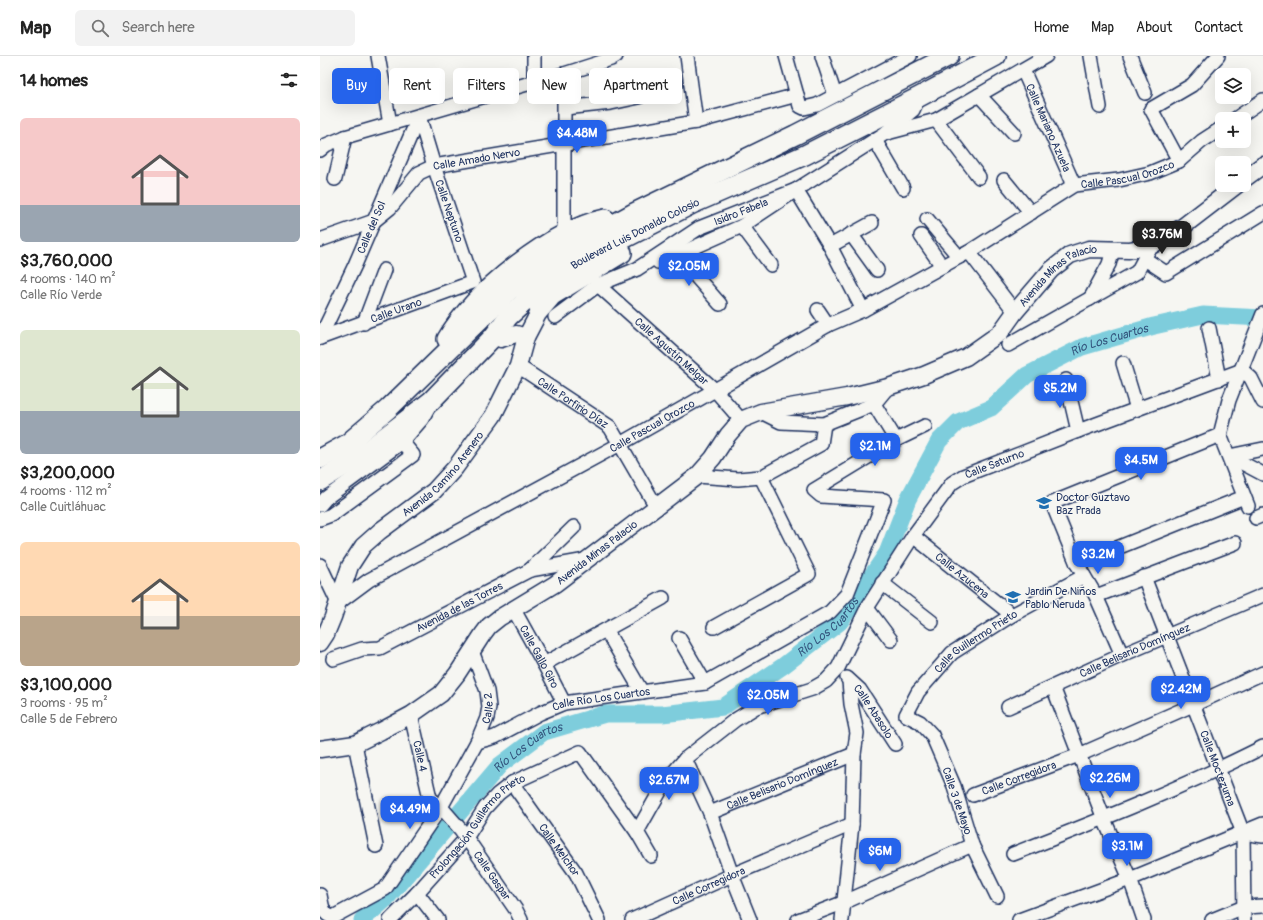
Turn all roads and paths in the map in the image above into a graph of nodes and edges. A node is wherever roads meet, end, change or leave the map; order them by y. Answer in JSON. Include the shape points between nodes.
{"nodes":[{"id":1,"x":378,"y":56,"type":"edge"},
{"id":2,"x":534,"y":56,"type":"edge"},
{"id":3,"x":616,"y":56,"type":"edge"},
{"id":4,"x":687,"y":56,"type":"edge"},
{"id":5,"x":786,"y":56,"type":"edge"},
{"id":6,"x":822,"y":56,"type":"edge"},
{"id":7,"x":909,"y":56,"type":"edge"},
{"id":8,"x":996,"y":56,"type":"edge"},
{"id":9,"x":1046,"y":56,"type":"edge"},
{"id":10,"x":1091,"y":56,"type":"edge"},
{"id":11,"x":1130,"y":56,"type":"edge"},
{"id":12,"x":1218,"y":56,"type":"edge"},
{"id":13,"x":948,"y":57,"type":"edge"},
{"id":14,"x":534,"y":68,"type":"edge"},
{"id":15,"x":581,"y":69,"type":"edge"},
{"id":16,"x":1023,"y":70,"type":"junction"},
{"id":17,"x":956,"y":78,"type":"junction"},
{"id":18,"x":527,"y":84,"type":"edge"},
{"id":19,"x":1145,"y":93,"type":"dead end"},
{"id":20,"x":835,"y":95,"type":"junction"},
{"id":21,"x":979,"y":95,"type":"junction"},
{"id":22,"x":797,"y":96,"type":"junction"},
{"id":23,"x":919,"y":97,"type":"junction"},
{"id":24,"x":1263,"y":100,"type":"edge"},
{"id":25,"x":564,"y":104,"type":"edge"},
{"id":26,"x":602,"y":104,"type":"edge"},
{"id":27,"x":1100,"y":107,"type":"dead end"},
{"id":28,"x":564,"y":108,"type":"junction"},
{"id":29,"x":1245,"y":112,"type":"edge"},
{"id":30,"x":419,"y":116,"type":"junction"},
{"id":31,"x":936,"y":120,"type":"junction"},
{"id":32,"x":696,"y":122,"type":"junction"},
{"id":33,"x":390,"y":124,"type":"junction"},
{"id":34,"x":1014,"y":133,"type":"dead end"},
{"id":35,"x":1215,"y":133,"type":"edge"},
{"id":36,"x":795,"y":135,"type":"junction"},
{"id":37,"x":345,"y":137,"type":"junction"},
{"id":38,"x":879,"y":137,"type":"junction"},
{"id":39,"x":564,"y":145,"type":"junction"},
{"id":40,"x":320,"y":150,"type":"edge"},
{"id":41,"x":805,"y":155,"type":"junction"},
{"id":42,"x":1180,"y":162,"type":"junction"},
{"id":43,"x":1263,"y":165,"type":"edge"},
{"id":44,"x":434,"y":166,"type":"junction"},
{"id":45,"x":1251,"y":174,"type":"edge"},
{"id":46,"x":979,"y":177,"type":"dead end"},
{"id":47,"x":335,"y":179,"type":"dead end"},
{"id":48,"x":1004,"y":180,"type":"dead end"},
{"id":49,"x":1074,"y":185,"type":"junction"},
{"id":50,"x":903,"y":188,"type":"dead end"},
{"id":51,"x":796,"y":190,"type":"junction"},
{"id":52,"x":1228,"y":192,"type":"edge"},
{"id":53,"x":1031,"y":212,"type":"junction"},
{"id":54,"x":634,"y":213,"type":"junction"},
{"id":55,"x":1263,"y":213,"type":"edge"},
{"id":56,"x":927,"y":219,"type":"dead end"},
{"id":57,"x":374,"y":221,"type":"junction"},
{"id":58,"x":872,"y":223,"type":"dead end"},
{"id":59,"x":742,"y":226,"type":"junction"},
{"id":60,"x":646,"y":228,"type":"junction"},
{"id":61,"x":850,"y":234,"type":"junction"},
{"id":62,"x":564,"y":235,"type":"junction"},
{"id":63,"x":921,"y":236,"type":"dead end"},
{"id":64,"x":320,"y":240,"type":"edge"},
{"id":65,"x":830,"y":246,"type":"junction"},
{"id":66,"x":1113,"y":250,"type":"junction"},
{"id":67,"x":1148,"y":253,"type":"junction"},
{"id":68,"x":964,"y":254,"type":"junction"},
{"id":69,"x":677,"y":255,"type":"junction"},
{"id":70,"x":771,"y":265,"type":"dead end"},
{"id":71,"x":942,"y":266,"type":"junction"},
{"id":72,"x":636,"y":269,"type":"junction"},
{"id":73,"x":384,"y":270,"type":"dead end"},
{"id":74,"x":877,"y":270,"type":"dead end"},
{"id":75,"x":473,"y":282,"type":"joint"},
{"id":76,"x":598,"y":286,"type":"junction"},
{"id":77,"x":554,"y":294,"type":"junction"},
{"id":78,"x":1090,"y":299,"type":"junction"},
{"id":79,"x":720,"y":304,"type":"dead end"},
{"id":80,"x":818,"y":310,"type":"dead end"},
{"id":81,"x":863,"y":310,"type":"junction"},
{"id":82,"x":1015,"y":312,"type":"junction"},
{"id":83,"x":555,"y":317,"type":"dead end"},
{"id":84,"x":364,"y":323,"type":"junction"},
{"id":85,"x":828,"y":325,"type":"junction"},
{"id":86,"x":1260,"y":326,"type":"edge"},
{"id":87,"x":1209,"y":328,"type":"dead end"},
{"id":88,"x":526,"y":336,"type":"junction"},
{"id":89,"x":320,"y":338,"type":"edge"},
{"id":90,"x":501,"y":339,"type":"junction"},
{"id":91,"x":1008,"y":345,"type":"dead end"},
{"id":92,"x":483,"y":347,"type":"junction"},
{"id":93,"x":436,"y":362,"type":"junction"},
{"id":94,"x":1123,"y":363,"type":"dead end"},
{"id":95,"x":518,"y":366,"type":"junction"},
{"id":96,"x":1242,"y":370,"type":"junction"},
{"id":97,"x":1219,"y":379,"type":"junction"},
{"id":98,"x":1066,"y":380,"type":"dead end"},
{"id":99,"x":888,"y":387,"type":"junction"},
{"id":100,"x":715,"y":390,"type":"junction"},
{"id":101,"x":431,"y":400,"type":"junction"},
{"id":102,"x":1263,"y":401,"type":"edge"},
{"id":103,"x":874,"y":404,"type":"junction"},
{"id":104,"x":1137,"y":410,"type":"junction"},
{"id":105,"x":762,"y":412,"type":"junction"},
{"id":106,"x":741,"y":420,"type":"junction"},
{"id":107,"x":824,"y":424,"type":"junction"},
{"id":108,"x":925,"y":426,"type":"dead end"},
{"id":109,"x":1078,"y":431,"type":"junction"},
{"id":110,"x":1220,"y":436,"type":"junction"},
{"id":111,"x":896,"y":440,"type":"junction"},
{"id":112,"x":402,"y":442,"type":"junction"},
{"id":113,"x":620,"y":444,"type":"junction"},
{"id":114,"x":1263,"y":450,"type":"edge"},
{"id":115,"x":1229,"y":456,"type":"junction"},
{"id":116,"x":320,"y":459,"type":"edge"},
{"id":117,"x":1263,"y":474,"type":"edge"},
{"id":118,"x":697,"y":476,"type":"junction"},
{"id":119,"x":761,"y":477,"type":"junction"},
{"id":120,"x":320,"y":480,"type":"edge"},
{"id":121,"x":320,"y":505,"type":"edge"},
{"id":122,"x":657,"y":508,"type":"junction"},
{"id":123,"x":320,"y":519,"type":"edge"},
{"id":124,"x":574,"y":527,"type":"dead end"},
{"id":125,"x":913,"y":536,"type":"junction"},
{"id":126,"x":1235,"y":543,"type":"dead end"},
{"id":127,"x":587,"y":560,"type":"junction"},
{"id":128,"x":1077,"y":564,"type":"junction"},
{"id":129,"x":320,"y":565,"type":"edge"},
{"id":130,"x":530,"y":570,"type":"junction"},
{"id":131,"x":1084,"y":576,"type":"junction"},
{"id":132,"x":1144,"y":577,"type":"junction"},
{"id":133,"x":882,"y":583,"type":"junction"},
{"id":134,"x":1263,"y":595,"type":"edge"},
{"id":135,"x":1096,"y":596,"type":"junction"},
{"id":136,"x":663,"y":598,"type":"dead end"},
{"id":137,"x":338,"y":603,"type":"junction"},
{"id":138,"x":867,"y":608,"type":"junction"},
{"id":139,"x":514,"y":610,"type":"junction"},
{"id":140,"x":1012,"y":615,"type":"junction"},
{"id":141,"x":932,"y":622,"type":"dead end"},
{"id":142,"x":714,"y":627,"type":"dead end"},
{"id":143,"x":606,"y":630,"type":"junction"},
{"id":144,"x":1166,"y":636,"type":"junction"},
{"id":145,"x":322,"y":638,"type":"edge"},
{"id":146,"x":679,"y":638,"type":"dead end"},
{"id":147,"x":891,"y":640,"type":"dead end"},
{"id":148,"x":472,"y":651,"type":"junction"},
{"id":149,"x":1122,"y":655,"type":"junction"},
{"id":150,"x":333,"y":659,"type":"dead end"},
{"id":151,"x":544,"y":664,"type":"junction"},
{"id":152,"x":838,"y":668,"type":"junction"},
{"id":153,"x":1263,"y":672,"type":"edge"},
{"id":154,"x":849,"y":682,"type":"junction"},
{"id":155,"x":705,"y":684,"type":"junction"},
{"id":156,"x":1053,"y":687,"type":"junction"},
{"id":157,"x":642,"y":692,"type":"junction"},
{"id":158,"x":564,"y":703,"type":"junction"},
{"id":159,"x":1193,"y":705,"type":"junction"},
{"id":160,"x":1008,"y":707,"type":"dead end"},
{"id":161,"x":411,"y":714,"type":"junction"},
{"id":162,"x":906,"y":715,"type":"joint"},
{"id":163,"x":477,"y":742,"type":"junction"},
{"id":164,"x":355,"y":744,"type":"junction"},
{"id":165,"x":895,"y":744,"type":"dead end"},
{"id":166,"x":1263,"y":747,"type":"edge"},
{"id":167,"x":320,"y":749,"type":"edge"},
{"id":168,"x":854,"y":754,"type":"junction"},
{"id":169,"x":1079,"y":755,"type":"junction"},
{"id":170,"x":685,"y":759,"type":"junction"},
{"id":171,"x":1218,"y":770,"type":"junction"},
{"id":172,"x":512,"y":783,"type":"junction"},
{"id":173,"x":973,"y":795,"type":"dead end"},
{"id":174,"x":443,"y":811,"type":"junction"},
{"id":175,"x":710,"y":813,"type":"junction"},
{"id":176,"x":1104,"y":819,"type":"junction"},
{"id":177,"x":852,"y":824,"type":"junction"},
{"id":178,"x":1263,"y":824,"type":"edge"},
{"id":179,"x":637,"y":832,"type":"junction"},
{"id":180,"x":1243,"y":833,"type":"junction"},
{"id":181,"x":464,"y":834,"type":"junction"},
{"id":182,"x":1263,"y":836,"type":"edge"},
{"id":183,"x":972,"y":845,"type":"junction"},
{"id":184,"x":376,"y":846,"type":"dead end"},
{"id":185,"x":1013,"y":854,"type":"dead end"},
{"id":186,"x":651,"y":856,"type":"dead end"},
{"id":187,"x":732,"y":875,"type":"junction"},
{"id":188,"x":1130,"y":879,"type":"junction"},
{"id":189,"x":417,"y":893,"type":"junction"},
{"id":190,"x":320,"y":895,"type":"edge"},
{"id":191,"x":997,"y":896,"type":"dead end"},
{"id":192,"x":845,"y":902,"type":"junction"},
{"id":193,"x":1263,"y":906,"type":"edge"},
{"id":194,"x":1244,"y":907,"type":"junction"},
{"id":195,"x":390,"y":920,"type":"edge"},
{"id":196,"x":438,"y":920,"type":"edge"},
{"id":197,"x":521,"y":920,"type":"edge"},
{"id":198,"x":599,"y":920,"type":"edge"},
{"id":199,"x":632,"y":920,"type":"edge"},
{"id":200,"x":750,"y":920,"type":"edge"},
{"id":201,"x":798,"y":920,"type":"edge"},
{"id":202,"x":842,"y":920,"type":"edge"},
{"id":203,"x":1019,"y":920,"type":"edge"},
{"id":204,"x":1144,"y":920,"type":"edge"},
{"id":205,"x":1212,"y":920,"type":"edge"},
{"id":206,"x":1244,"y":920,"type":"edge"}],
"edges":[{"from":1,"to":33,"type":"street"},
{"from":2,"to":14,"type":"street"},
{"from":3,"to":15,"type":"street"},
{"from":4,"to":32,"type":"street"},
{"from":5,"to":22,"type":"street"},
{"from":6,"to":20,"type":"street"},
{"from":7,"to":20,"type":"street"},
{"from":8,"to":17,"type":"highway","name":"Boulevard Luis Donaldo Colosio"},
{"from":9,"to":16,"type":"street"},
{"from":10,"to":27,"type":"street"},
{"from":11,"to":19,"type":"street"},
{"from":12,"to":42,"type":"street","via":[[1192,85],[1151,109]]},
{"from":13,"to":17,"type":"highway","via":[[941,65],[882,95],[881,100],[884,105],[889,105],[948,77]]},
{"from":13,"to":36,"type":"highway","name":"Boulevard Luis Donaldo Colosio"},
{"from":16,"to":21,"type":"street"},
{"from":16,"to":49,"type":"street","name":"Calle Mariano Azuela"},
{"from":17,"to":23,"type":"highway","name":"Boulevard Luis Donaldo Colosio"},
{"from":18,"to":30,"type":"street"},
{"from":20,"to":22,"type":"street","via":[[817,105],[804,108],[800,106]]},
{"from":21,"to":31,"type":"street"},
{"from":21,"to":34,"type":"street"},
{"from":22,"to":32,"type":"street","name":"Calle Amado Nervo"},
{"from":23,"to":38,"type":"street","name":"Isidro Fabela","via":[[913,110]]},
{"from":23,"to":41,"type":"highway","name":"Boulevard Luis Donaldo Colosio"},
{"from":24,"to":29,"type":"street"},
{"from":25,"to":28,"type":"street"},
{"from":26,"to":28,"type":"street"},
{"from":28,"to":39,"type":"street"},
{"from":30,"to":33,"type":"street"},
{"from":30,"to":44,"type":"street","name":"Calle Neptuno"},
{"from":30,"to":57,"type":"street","name":"Calle del Sol"},
{"from":31,"to":38,"type":"street"},
{"from":31,"to":46,"type":"street"},
{"from":32,"to":39,"type":"street","name":"Calle Amado Nervo"},
{"from":33,"to":37,"type":"street"},
{"from":35,"to":42,"type":"street","name":"Calle Pascual Orozco"},
{"from":36,"to":41,"type":"highway","via":[[804,135],[846,114],[852,114],[856,121],[854,126],[808,150]]},
{"from":36,"to":54,"type":"highway","name":"Boulevard Luis Donaldo Colosio"},
{"from":37,"to":40,"type":"street"},
{"from":37,"to":47,"type":"street"},
{"from":38,"to":50,"type":"street"},
{"from":38,"to":51,"type":"street","name":"Isidro Fabela"},
{"from":39,"to":44,"type":"street","name":"Calle Amado Nervo"},
{"from":39,"to":62,"type":"street"},
{"from":41,"to":60,"type":"highway","name":"Boulevard Luis Donaldo Colosio","via":[[692,204]]},
{"from":42,"to":49,"type":"street","name":"Calle Pascual Orozco","via":[[1120,180]]},
{"from":43,"to":45,"type":"main road"},
{"from":44,"to":57,"type":"street","name":"Calle Amado Nervo","via":[[419,173],[390,208]]},
{"from":44,"to":75,"type":"street","name":"Calle Neptuno"},
{"from":48,"to":53,"type":"street"},
{"from":49,"to":53,"type":"street","name":"Calle Pascual Orozco"},
{"from":51,"to":59,"type":"street"},
{"from":51,"to":65,"type":"street"},
{"from":51,"to":72,"type":"street","name":"Isidro Fabela","via":[[699,228]]},
{"from":52,"to":67,"type":"main road","name":"Avenida Minas Palacio"},
{"from":53,"to":68,"type":"street","name":"Calle Pascual Orozco"},
{"from":54,"to":62,"type":"highway","via":[[595,221]]},
{"from":54,"to":93,"type":"highway","name":"Boulevard Luis Donaldo Colosio","via":[[554,257],[509,291]]},
{"from":55,"to":67,"type":"street","via":[[1166,272]]},
{"from":56,"to":68,"type":"street"},
{"from":57,"to":64,"type":"street","name":"Calle Amado Nervo"},
{"from":57,"to":89,"type":"street","name":"Calle del Sol"},
{"from":58,"to":61,"type":"street"},
{"from":59,"to":69,"type":"street"},
{"from":59,"to":70,"type":"street"},
{"from":60,"to":77,"type":"highway","via":[[635,245]]},
{"from":60,"to":92,"type":"highway","name":"Boulevard Luis Donaldo Colosio","via":[[580,261],[540,288],[508,317]]},
{"from":61,"to":65,"type":"street"},
{"from":61,"to":74,"type":"street"},
{"from":62,"to":93,"type":"highway","via":[[506,273],[472,306],[453,328]]},
{"from":63,"to":71,"type":"street"},
{"from":65,"to":81,"type":"street"},
{"from":66,"to":67,"type":"main road","name":"Avenida Minas Palacio"},
{"from":66,"to":78,"type":"street","via":[[1109,264]]},
{"from":66,"to":82,"type":"main road","name":"Avenida Minas Palacio","via":[[1089,249],[1070,256],[1051,270]]},
{"from":67,"to":78,"type":"street","via":[[1137,272]]},
{"from":68,"to":71,"type":"street","name":"Calle Pascual Orozco"},
{"from":68,"to":82,"type":"street"},
{"from":69,"to":72,"type":"street"},
{"from":69,"to":79,"type":"street"},
{"from":71,"to":81,"type":"street","name":"Calle Pascual Orozco"},
{"from":72,"to":76,"type":"street","name":"Isidro Fabela"},
{"from":73,"to":84,"type":"street"},
{"from":75,"to":84,"type":"street","name":"Calle Urano"},
{"from":76,"to":83,"type":"street","name":"Isidro Fabela"},
{"from":76,"to":100,"type":"street","name":"Calle Agustín Melgar"},
{"from":77,"to":88,"type":"main road","name":"Avenida Camino Arenero","via":[[538,314]]},
{"from":77,"to":90,"type":"highway"},
{"from":78,"to":91,"type":"street"},
{"from":80,"to":85,"type":"street"},
{"from":81,"to":85,"type":"street","name":"Calle Pascual Orozco"},
{"from":82,"to":99,"type":"main road","name":"Avenida Minas Palacio","via":[[1000,333],[966,357],[924,376]]},
{"from":84,"to":89,"type":"street","name":"Calle Urano"},
{"from":85,"to":100,"type":"street","name":"Calle Pascual Orozco"},
{"from":86,"to":96,"type":"street"},
{"from":87,"to":97,"type":"street"},
{"from":88,"to":90,"type":"main road","via":[[516,334]]},
{"from":88,"to":95,"type":"main road","name":"Avenida Camino Arenero"},
{"from":90,"to":92,"type":"highway"},
{"from":92,"to":101,"type":"highway","name":"Boulevard Luis Donaldo Colosio"},
{"from":93,"to":116,"type":"highway","name":"Boulevard Luis Donaldo Colosio","via":[[347,444]]},
{"from":94,"to":104,"type":"street"},
{"from":95,"to":113,"type":"street","name":"Calle Porfirio Díaz","via":[[610,427]]},
{"from":95,"to":137,"type":"main road","name":"Avenida Camino Arenero","via":[[493,416],[455,468],[434,491],[363,546],[350,566]]},
{"from":96,"to":97,"type":"street","name":"Calle Saturno"},
{"from":96,"to":102,"type":"street","via":[[1251,378]]},
{"from":96,"to":110,"type":"street","via":[[1229,400]]},
{"from":97,"to":104,"type":"street","name":"Calle Saturno"},
{"from":98,"to":109,"type":"street"},
{"from":99,"to":103,"type":"street"},
{"from":99,"to":105,"type":"main road","name":"Avenida Minas Palacio"},
{"from":100,"to":106,"type":"street","name":"Calle Agustín Melgar"},
{"from":100,"to":113,"type":"street","name":"Calle Pascual Orozco"},
{"from":101,"to":112,"type":"street","via":[[422,419]]},
{"from":101,"to":120,"type":"highway","name":"Boulevard Luis Donaldo Colosio","via":[[363,454]]},
{"from":103,"to":107,"type":"street"},
{"from":103,"to":111,"type":"street"},
{"from":104,"to":109,"type":"street","name":"Calle Saturno"},
{"from":105,"to":106,"type":"main road","name":"Avenida Minas Palacio"},
{"from":105,"to":107,"type":"street","via":[[780,422]]},
{"from":106,"to":118,"type":"main road","name":"Avenida Minas Palacio"},
{"from":107,"to":119,"type":"street","via":[[821,444]]},
{"from":108,"to":111,"type":"street"},
{"from":109,"to":125,"type":"street","name":"Calle Saturno","via":[[963,476],[952,483]]},
{"from":110,"to":115,"type":"street"},
{"from":110,"to":128,"type":"street","via":[[1052,504]]},
{"from":111,"to":155,"type":"street","name":"Calle Río Los Cuartos","via":[[814,490],[822,496],[884,500],[847,594],[830,612]]},
{"from":112,"to":121,"type":"street"},
{"from":112,"to":123,"type":"street","via":[[413,455],[331,515]]},
{"from":113,"to":122,"type":"street","name":"Calle Porfirio Díaz"},
{"from":113,"to":137,"type":"street","name":"Calle Pascual Orozco","via":[[369,580]]},
{"from":114,"to":115,"type":"street"},
{"from":115,"to":117,"type":"street"},
{"from":115,"to":128,"type":"street","via":[[1246,501]]},
{"from":118,"to":119,"type":"street","via":[[738,479]]},
{"from":118,"to":122,"type":"main road","name":"Avenida Minas Palacio"},
{"from":119,"to":142,"type":"street","via":[[809,574]]},
{"from":122,"to":127,"type":"main road","name":"Avenida Minas Palacio"},
{"from":124,"to":130,"type":"street"},
{"from":125,"to":133,"type":"street","name":"Calle Saturno"},
{"from":125,"to":140,"type":"street","name":"Calle Azucena"},
{"from":126,"to":132,"type":"street"},
{"from":127,"to":130,"type":"street","name":"Avenida de las Torres"},
{"from":127,"to":139,"type":"main road","name":"Avenida Minas Palacio"},
{"from":128,"to":131,"type":"street"},
{"from":129,"to":137,"type":"street"},
{"from":130,"to":150,"type":"street","name":"Avenida de las Torres","via":[[380,648],[362,649]]},
{"from":131,"to":135,"type":"street"},
{"from":131,"to":140,"type":"street","name":"Calle Guillermo Prieto"},
{"from":132,"to":135,"type":"street"},
{"from":132,"to":144,"type":"street","name":"Calle Moctezuma"},
{"from":133,"to":138,"type":"street","name":"Calle Saturno"},
{"from":133,"to":141,"type":"street"},
{"from":134,"to":144,"type":"street","name":"Calle Belisario Domínguez"},
{"from":135,"to":149,"type":"street"},
{"from":136,"to":143,"type":"street"},
{"from":137,"to":145,"type":"main road","name":"Avenida Camino Arenero"},
{"from":138,"to":147,"type":"street"},
{"from":138,"to":152,"type":"street","name":"Calle Saturno"},
{"from":139,"to":148,"type":"main road","name":"Avenida Minas Palacio","via":[[489,626]]},
{"from":139,"to":151,"type":"street","name":"Calle Gallo Giro"},
{"from":140,"to":162,"type":"street","name":"Calle Guillermo Prieto","via":[[952,654],[918,692]]},
{"from":143,"to":151,"type":"street"},
{"from":143,"to":157,"type":"street"},
{"from":144,"to":149,"type":"street","name":"Calle Belisario Domínguez"},
{"from":144,"to":159,"type":"street","name":"Calle Moctezuma"},
{"from":146,"to":155,"type":"street"},
{"from":148,"to":161,"type":"main road","name":"Avenida Minas Palacio","via":[[441,694]]},
{"from":148,"to":163,"type":"street","name":"Calle 2","via":[[487,691],[489,707]]},
{"from":149,"to":156,"type":"street","name":"Calle Belisario Domínguez"},
{"from":151,"to":158,"type":"street","name":"Calle Gallo Giro"},
{"from":152,"to":154,"type":"street","name":"Calle Abasolo"},
{"from":152,"to":170,"type":"street","via":[[826,682],[812,689],[756,707]]},
{"from":153,"to":159,"type":"street","name":"Calle Corregidora"},
{"from":154,"to":165,"type":"street","name":"Calle Abasolo","via":[[860,690]]},
{"from":154,"to":168,"type":"street","via":[[857,733]]},
{"from":155,"to":157,"type":"street","name":"Calle Río Los Cuartos"},
{"from":156,"to":160,"type":"street","name":"Calle Belisario Domínguez"},
{"from":156,"to":169,"type":"street"},
{"from":157,"to":158,"type":"street","name":"Calle Río Los Cuartos"},
{"from":158,"to":163,"type":"street","name":"Calle Río Los Cuartos","via":[[494,737]]},
{"from":159,"to":169,"type":"street","name":"Calle Corregidora"},
{"from":159,"to":171,"type":"street","name":"Calle Moctezuma"},
{"from":161,"to":164,"type":"main road","name":"Avenida Minas Palacio"},
{"from":161,"to":174,"type":"street","name":"Calle 4","via":[[430,798]]},
{"from":162,"to":183,"type":"street","name":"Calle 3 de Mayo","via":[[920,722],[932,735],[954,786]]},
{"from":163,"to":174,"type":"street"},
{"from":164,"to":167,"type":"main road","name":"Avenida Minas Palacio"},
{"from":164,"to":184,"type":"street"},
{"from":166,"to":171,"type":"street"},
{"from":168,"to":175,"type":"street","name":"Calle Belisario Domínguez"},
{"from":168,"to":177,"type":"street"},
{"from":169,"to":173,"type":"street","name":"Calle Corregidora"},
{"from":169,"to":176,"type":"street"},
{"from":170,"to":175,"type":"street"},
{"from":170,"to":179,"type":"street","via":[[663,786]]},
{"from":171,"to":176,"type":"street"},
{"from":171,"to":180,"type":"street","name":"Calle Moctezuma"},
{"from":172,"to":179,"type":"street","name":"Prolongación Guillermo Prieto","via":[[580,752]]},
{"from":172,"to":181,"type":"street","name":"Prolongación Guillermo Prieto","via":[[498,794]]},
{"from":172,"to":198,"type":"street","name":"Calle Melchor","via":[[576,873]]},
{"from":174,"to":181,"type":"street","name":"Calle Gaspar"},
{"from":174,"to":190,"type":"street","via":[[385,889],[333,917],[325,913]]},
{"from":175,"to":187,"type":"street"},
{"from":176,"to":185,"type":"street"},
{"from":176,"to":188,"type":"street"},
{"from":177,"to":187,"type":"street","name":"Calle Corregidora"},
{"from":177,"to":192,"type":"street"},
{"from":178,"to":180,"type":"street"},
{"from":179,"to":186,"type":"street"},
{"from":180,"to":182,"type":"street"},
{"from":180,"to":188,"type":"street"},
{"from":180,"to":194,"type":"street","name":"Calle Moctezuma"},
{"from":181,"to":189,"type":"street","name":"Prolongación Guillermo Prieto"},
{"from":181,"to":197,"type":"street","name":"Calle Gaspar"},
{"from":183,"to":191,"type":"street","name":"Calle 3 de Mayo"},
{"from":183,"to":192,"type":"street"},
{"from":187,"to":199,"type":"street","name":"Calle Corregidora"},
{"from":187,"to":200,"type":"street"},
{"from":188,"to":203,"type":"street"},
{"from":188,"to":204,"type":"street"},
{"from":189,"to":195,"type":"street","name":"Prolongación Guillermo Prieto"},
{"from":189,"to":196,"type":"street"},
{"from":192,"to":201,"type":"street"},
{"from":192,"to":202,"type":"street"},
{"from":193,"to":194,"type":"street"},
{"from":194,"to":205,"type":"street"},
{"from":194,"to":206,"type":"street","name":"Calle Moctezuma"}]}
